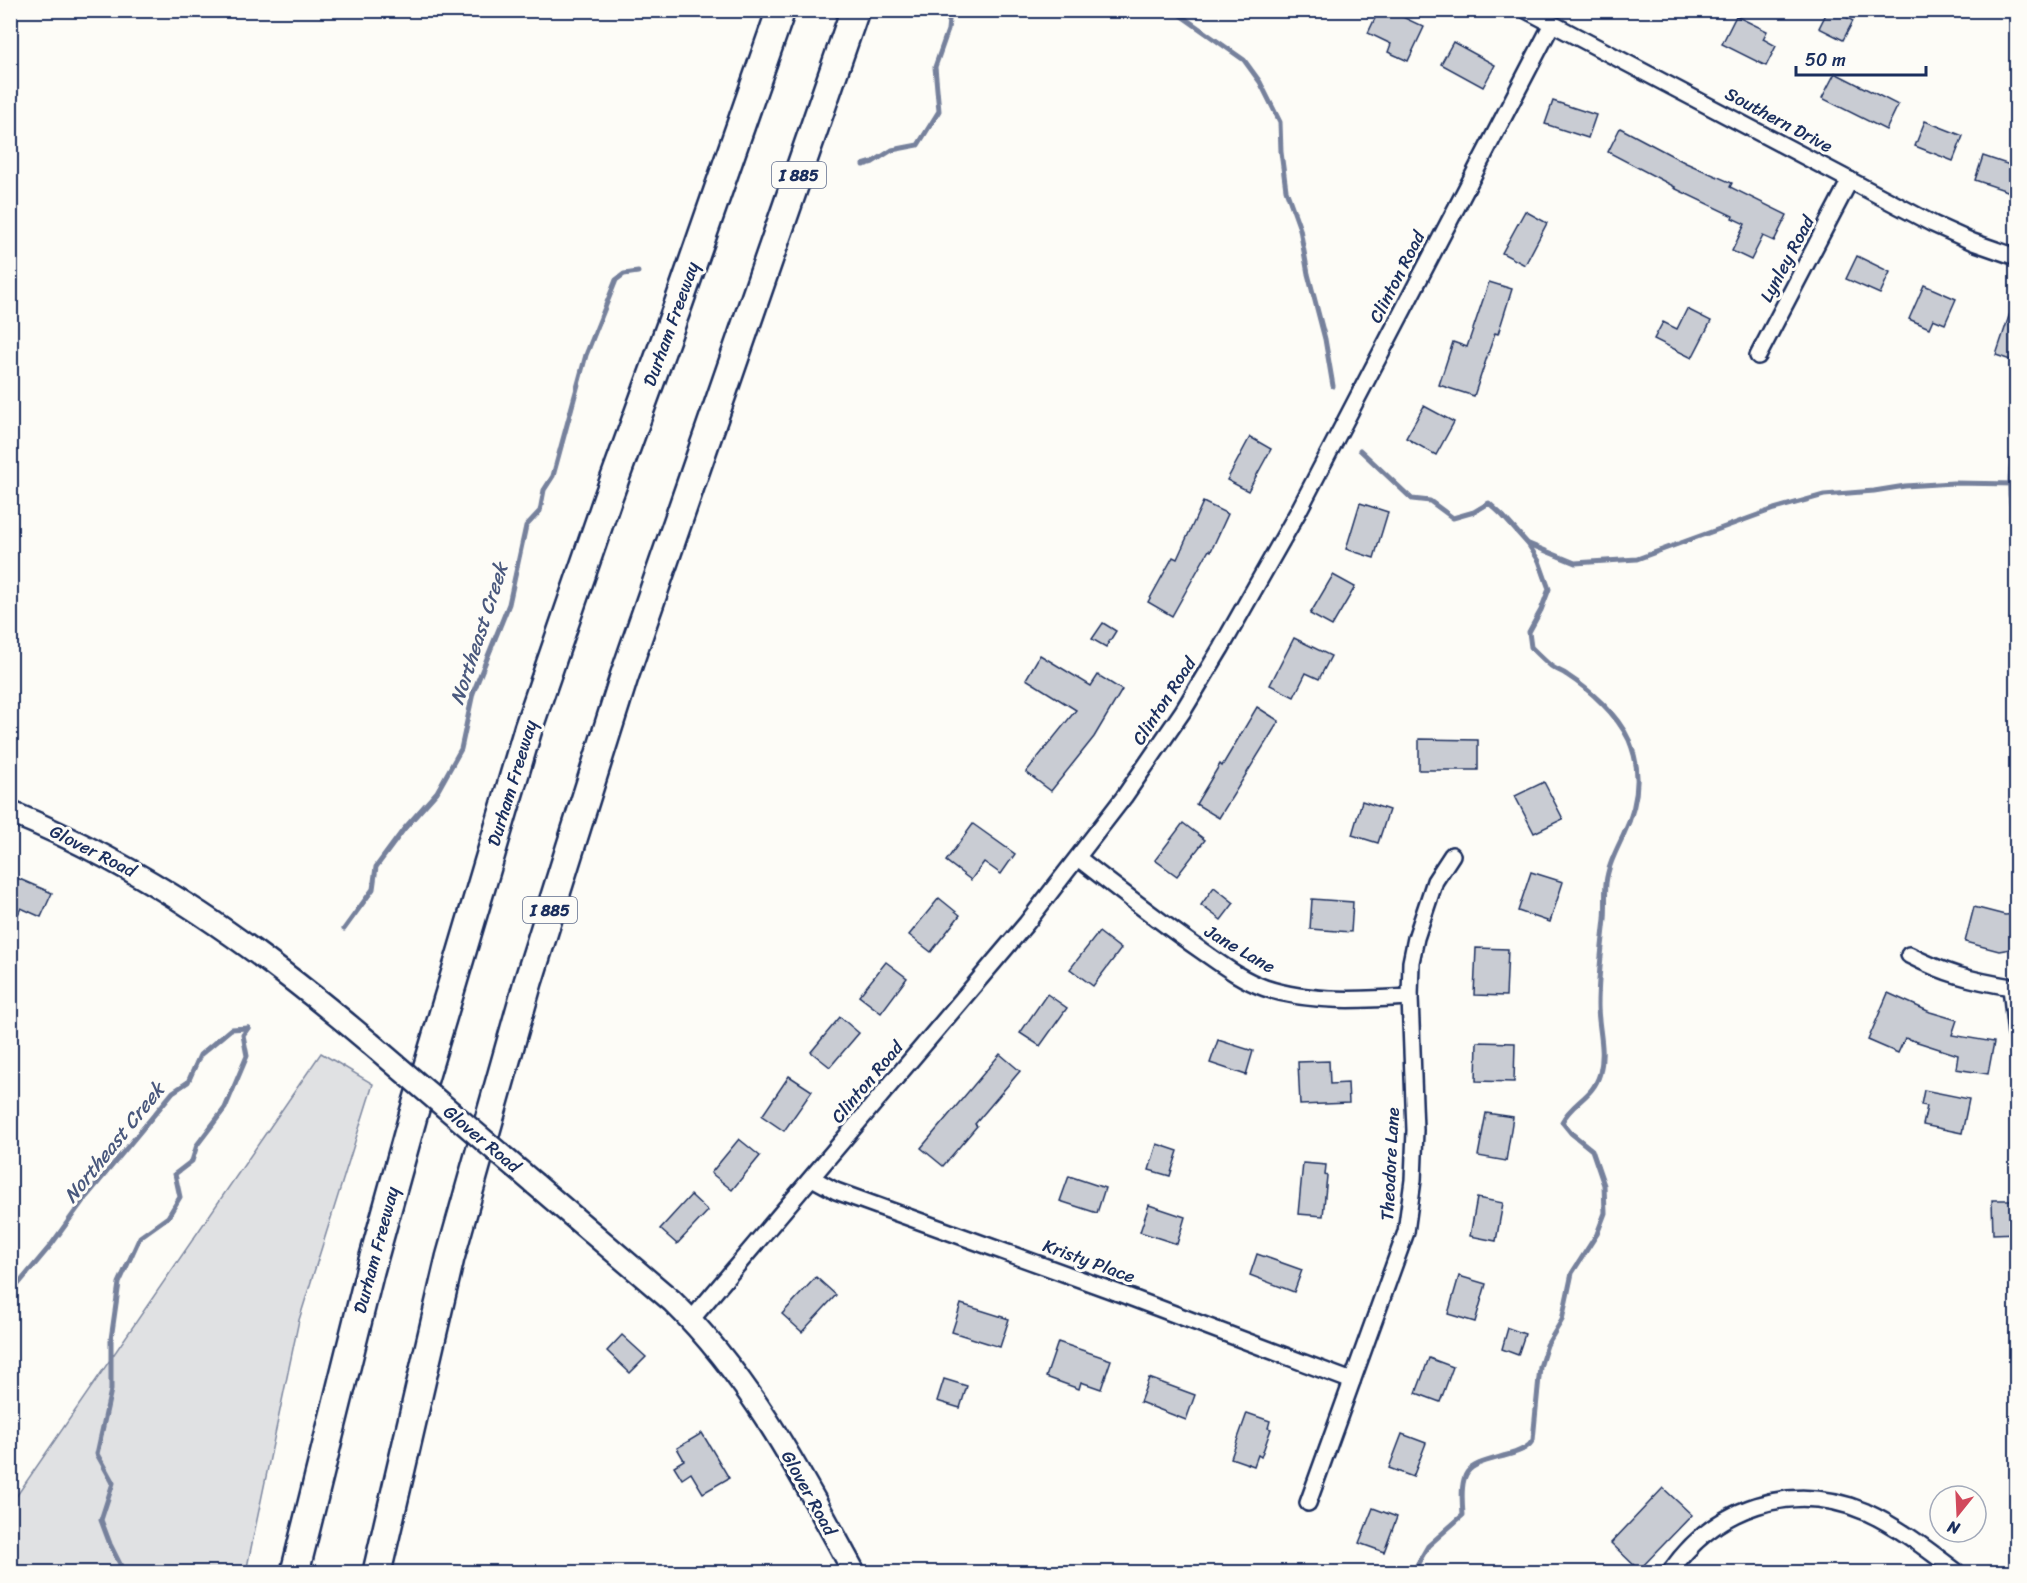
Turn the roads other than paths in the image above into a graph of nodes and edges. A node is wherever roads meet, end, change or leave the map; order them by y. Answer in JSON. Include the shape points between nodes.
{"nodes":[{"id":1,"x":781,"y":10,"type":"edge"},
{"id":2,"x":855,"y":10,"type":"edge"},
{"id":3,"x":1526,"y":10,"type":"edge"},
{"id":4,"x":1552,"y":24,"type":"junction"},
{"id":5,"x":1850,"y":180,"type":"junction"},
{"id":6,"x":2016,"y":257,"type":"edge"},
{"id":7,"x":1758,"y":356,"type":"dead end"},
{"id":8,"x":10,"y":812,"type":"edge"},
{"id":9,"x":1452,"y":855,"type":"dead end"},
{"id":10,"x":1078,"y":858,"type":"junction"},
{"id":11,"x":1910,"y":955,"type":"dead end"},
{"id":12,"x":2014,"y":986,"type":"edge"},
{"id":13,"x":1410,"y":997,"type":"junction"},
{"id":14,"x":2016,"y":1034,"type":"edge"},
{"id":15,"x":812,"y":1178,"type":"junction"},
{"id":16,"x":691,"y":1320,"type":"junction"},
{"id":17,"x":1353,"y":1381,"type":"junction"},
{"id":18,"x":1308,"y":1503,"type":"dead end"},
{"id":19,"x":295,"y":1572,"type":"edge"},
{"id":20,"x":376,"y":1572,"type":"edge"},
{"id":21,"x":854,"y":1572,"type":"edge"},
{"id":22,"x":1670,"y":1572,"type":"edge"},
{"id":23,"x":1957,"y":1572,"type":"edge"}],
"edges":[{"from":1,"to":19,"type":"highway","name":"Durham Freeway","via":[[528,729],[370,1271]]},
{"from":2,"to":20,"type":"highway","number":"I 885","via":[[624,677],[528,982],[450,1258]]},
{"from":3,"to":4,"type":"street","name":"Southern Drive"},
{"from":4,"to":5,"type":"street","name":"Southern Drive"},
{"from":4,"to":10,"type":"street","name":"Clinton Road","via":[[1244,609],[1183,711]]},
{"from":5,"to":6,"type":"street","name":"Southern Drive","via":[[1933,224]]},
{"from":5,"to":7,"type":"street","name":"Lynley Road"},
{"from":8,"to":16,"type":"street","name":"Glover Road","bridge":true,"via":[[82,844],[165,890],[291,978]]},
{"from":9,"to":13,"type":"street","name":"Theodore Lane","via":[[1435,881],[1425,908],[1411,962]]},
{"from":10,"to":13,"type":"street","name":"Jane Lane","via":[[1190,943],[1265,988],[1305,996]]},
{"from":10,"to":15,"type":"street","name":"Clinton Road"},
{"from":11,"to":12,"type":"street","via":[[1969,980]]},
{"from":12,"to":14,"type":"street"},
{"from":13,"to":17,"type":"street","name":"Theodore Lane","via":[[1415,1130],[1406,1232]]},
{"from":15,"to":16,"type":"street","name":"Clinton Road"},
{"from":15,"to":17,"type":"street","name":"Kristy Place","via":[[836,1191]]},
{"from":16,"to":21,"type":"street","name":"Glover Road","via":[[761,1410]]},
{"from":17,"to":18,"type":"street","name":"Theodore Lane"},
{"from":22,"to":23,"type":"street","via":[[1701,1535],[1735,1513],[1762,1503],[1799,1499],[1833,1502],[1867,1512],[1910,1537]]}]}
